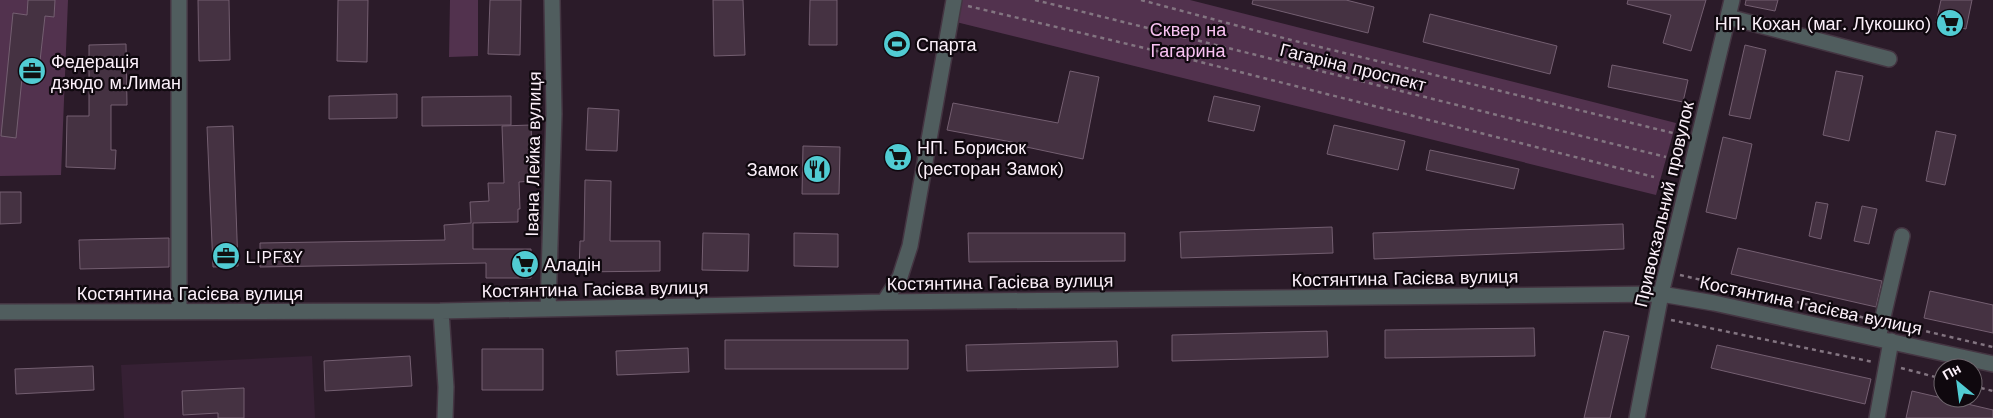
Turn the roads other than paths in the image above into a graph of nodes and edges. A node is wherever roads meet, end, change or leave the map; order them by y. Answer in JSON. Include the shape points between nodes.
{"nodes":[{"id":1,"x":179,"y":0,"type":"edge"},
{"id":2,"x":552,"y":0,"type":"edge"},
{"id":3,"x":1732,"y":0,"type":"edge"},
{"id":4,"x":959,"y":3,"type":"edge"},
{"id":5,"x":1728,"y":17,"type":"junction"},
{"id":6,"x":1889,"y":59,"type":"dead end"},
{"id":7,"x":1902,"y":236,"type":"dead end"},
{"id":8,"x":1661,"y":294,"type":"junction"},
{"id":9,"x":884,"y":302,"type":"junction"},
{"id":10,"x":548,"y":309,"type":"junction"},
{"id":11,"x":441,"y":311,"type":"junction"},
{"id":12,"x":0,"y":312,"type":"edge"},
{"id":13,"x":179,"y":312,"type":"junction"},
{"id":14,"x":1885,"y":340,"type":"junction"},
{"id":15,"x":1993,"y":364,"type":"edge"},
{"id":16,"x":445,"y":418,"type":"edge"},
{"id":17,"x":1637,"y":418,"type":"edge"},
{"id":18,"x":1878,"y":418,"type":"edge"}],
"edges":[{"from":1,"to":13,"type":"street"},
{"from":2,"to":10,"type":"street","name":"Івана Лейка вулиця","via":[[554,114]]},
{"from":3,"to":5,"type":"street","name":"Привокзальний провулок"},
{"from":4,"to":9,"type":"street","via":[[910,246],[900,276]]},
{"from":5,"to":6,"type":"street"},
{"from":5,"to":8,"type":"street","name":"Привокзальний провулок"},
{"from":7,"to":14,"type":"street"},
{"from":8,"to":9,"type":"street","name":"Костянтина Гасієва вулиця"},
{"from":8,"to":14,"type":"street","name":"Костянтина Гасієва вулиця"},
{"from":8,"to":17,"type":"street","name":"Привокзальний провулок"},
{"from":9,"to":10,"type":"street","name":"Костянтина Гасієва вулиця"},
{"from":10,"to":11,"type":"street","name":"Костянтина Гасієва вулиця"},
{"from":11,"to":13,"type":"street","name":"Костянтина Гасієва вулиця"},
{"from":11,"to":16,"type":"street"},
{"from":12,"to":13,"type":"street","name":"Костянтина Гасієва вулиця"},
{"from":14,"to":15,"type":"street","name":"Костянтина Гасієва вулиця"},
{"from":14,"to":18,"type":"street","via":[[1887,365]]}]}
